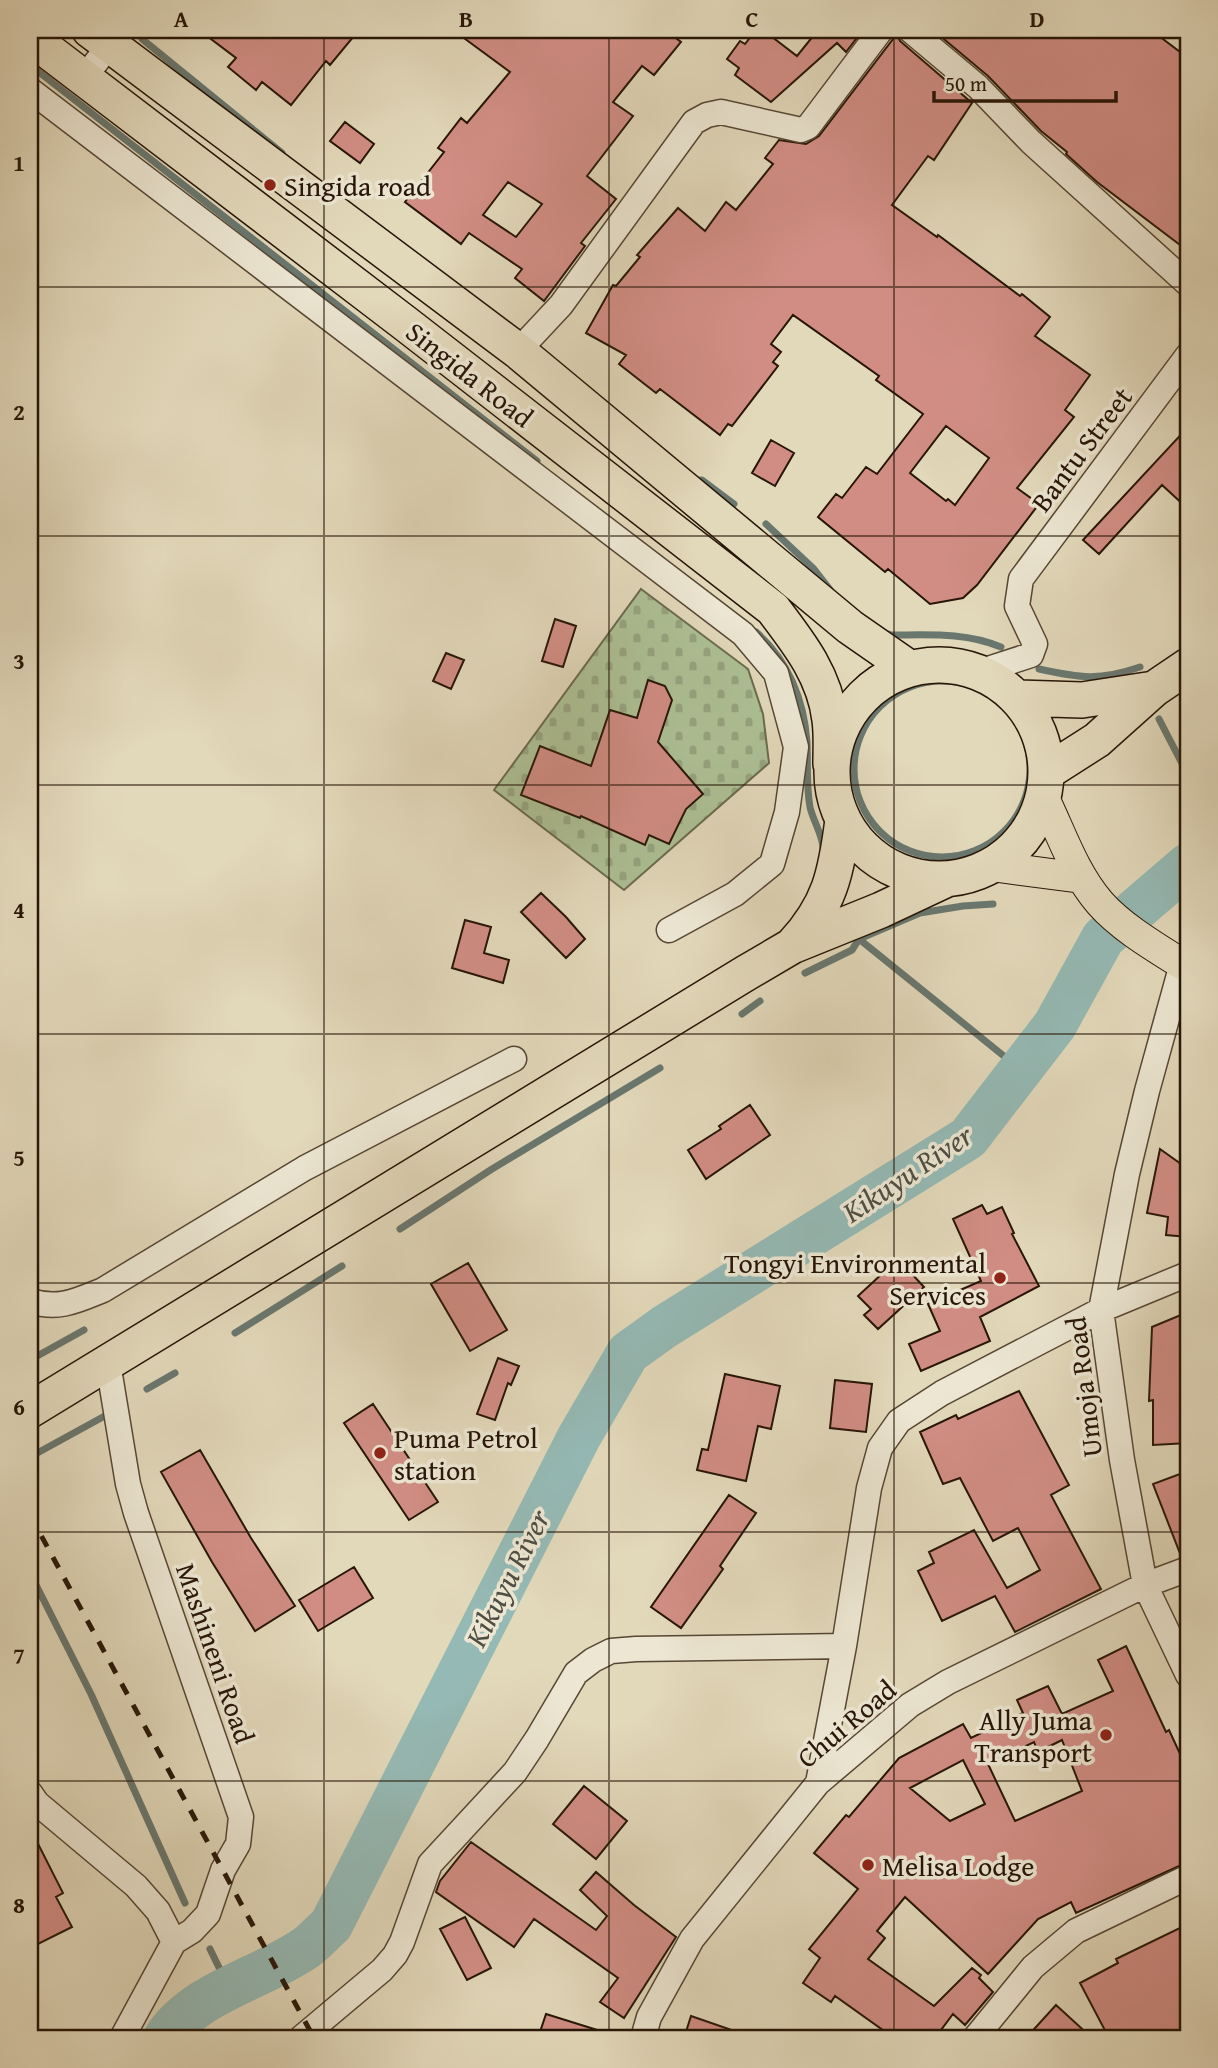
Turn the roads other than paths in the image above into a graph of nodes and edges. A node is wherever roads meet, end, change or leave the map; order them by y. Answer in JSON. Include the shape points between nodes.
{"nodes":[{"id":1,"x":881,"y":30,"type":"edge"},
{"id":2,"x":910,"y":30,"type":"edge"},
{"id":3,"x":107,"y":35,"type":"edge"},
{"id":4,"x":30,"y":37,"type":"edge"},
{"id":5,"x":84,"y":78,"type":"junction"},
{"id":6,"x":30,"y":90,"type":"edge"},
{"id":7,"x":1188,"y":284,"type":"edge"},
{"id":8,"x":518,"y":351,"type":"junction"},
{"id":9,"x":1188,"y":355,"type":"edge"},
{"id":10,"x":1188,"y":666,"type":"edge"},
{"id":11,"x":909,"y":668,"type":"junction"},
{"id":12,"x":979,"y":672,"type":"junction"},
{"id":13,"x":1154,"y":689,"type":"junction"},
{"id":14,"x":1018,"y":698,"type":"junction"},
{"id":15,"x":831,"y":764,"type":"junction"},
{"id":16,"x":1046,"y":785,"type":"junction"},
{"id":17,"x":843,"y":820,"type":"junction"},
{"id":18,"x":991,"y":866,"type":"junction"},
{"id":19,"x":1082,"y":878,"type":"junction"},
{"id":20,"x":947,"y":879,"type":"junction"},
{"id":21,"x":669,"y":930,"type":"dead end"},
{"id":22,"x":792,"y":946,"type":"junction"},
{"id":23,"x":1186,"y":964,"type":"edge"},
{"id":24,"x":514,"y":1059,"type":"dead end"},
{"id":25,"x":1188,"y":1274,"type":"edge"},
{"id":26,"x":30,"y":1301,"type":"edge"},
{"id":27,"x":1101,"y":1310,"type":"junction"},
{"id":28,"x":108,"y":1363,"type":"junction"},
{"id":29,"x":30,"y":1410,"type":"edge"},
{"id":30,"x":1188,"y":1569,"type":"edge"},
{"id":31,"x":1145,"y":1585,"type":"junction"},
{"id":32,"x":844,"y":1646,"type":"junction"},
{"id":33,"x":1188,"y":1675,"type":"edge"},
{"id":34,"x":818,"y":1783,"type":"junction"},
{"id":35,"x":30,"y":1794,"type":"edge"},
{"id":36,"x":1188,"y":1877,"type":"edge"},
{"id":37,"x":174,"y":1942,"type":"junction"},
{"id":38,"x":122,"y":2038,"type":"edge"},
{"id":39,"x":301,"y":2038,"type":"edge"},
{"id":40,"x":643,"y":2038,"type":"edge"},
{"id":41,"x":975,"y":2038,"type":"edge"}],
"edges":[{"from":1,"to":8,"type":"street","via":[[808,127],[801,130],[721,112],[694,122],[561,305]]},
{"from":2,"to":7,"type":"street","via":[[978,87],[1031,142]]},
{"from":3,"to":5,"type":"street"},
{"from":3,"to":8,"type":"highway","name":"Singida Road"},
{"from":4,"to":5,"type":"highway","name":"Singida Road"},
{"from":5,"to":15,"type":"highway","name":"Singida Road","via":[[772,609],[819,677],[830,719]]},
{"from":6,"to":21,"type":"street","via":[[743,635],[776,673],[796,747],[787,812],[772,864],[735,894]]},
{"from":8,"to":11,"type":"highway","name":"Singida Road","via":[[850,627]]},
{"from":9,"to":12,"type":"street","name":"Bantu Street","via":[[1021,579],[1017,606],[1035,644],[1031,655]]},
{"from":10,"to":13,"type":"highway"},
{"from":11,"to":12,"type":"highway","via":[[931,664]]},
{"from":11,"to":15,"type":"highway","via":[[863,695],[846,716]]},
{"from":12,"to":14,"type":"highway"},
{"from":13,"to":14,"type":"highway","via":[[1082,700]]},
{"from":13,"to":16,"type":"highway"},
{"from":14,"to":16,"type":"highway","via":[[1044,745]]},
{"from":15,"to":17,"type":"highway","via":[[833,793]]},
{"from":16,"to":18,"type":"highway","via":[[1033,826],[1015,849]]},
{"from":16,"to":19,"type":"main road"},
{"from":17,"to":20,"type":"highway","via":[[860,846],[886,865],[915,876]]},
{"from":17,"to":22,"type":"highway","via":[[837,866],[827,895],[810,927]]},
{"from":18,"to":19,"type":"main road"},
{"from":18,"to":20,"type":"highway"},
{"from":19,"to":23,"type":"main road","via":[[1102,905],[1150,944]]},
{"from":20,"to":22,"type":"highway"},
{"from":22,"to":28,"type":"highway"},
{"from":23,"to":27,"type":"street","name":"Umoja Road","via":[[1139,1127]]},
{"from":24,"to":26,"type":"street","via":[[305,1168],[103,1290],[68,1305]]},
{"from":25,"to":27,"type":"street"},
{"from":27,"to":31,"type":"street","name":"Umoja Road"},
{"from":27,"to":32,"type":"street","via":[[942,1393],[899,1421],[880,1448],[869,1488]]},
{"from":28,"to":29,"type":"highway"},
{"from":28,"to":37,"type":"street","name":"Mashineni Road","via":[[136,1513],[241,1816],[239,1844],[223,1870],[208,1914]]},
{"from":30,"to":31,"type":"street","name":"Chui Road"},
{"from":31,"to":33,"type":"street","name":"Umoja Road"},
{"from":31,"to":34,"type":"street","name":"Chui Road","via":[[910,1705]]},
{"from":32,"to":34,"type":"street"},
{"from":32,"to":39,"type":"street","via":[[636,1648],[611,1651],[593,1660],[576,1673],[515,1772],[430,1864],[395,1955]]},
{"from":34,"to":40,"type":"street","name":"Chui Road","via":[[692,1939],[649,2017]]},
{"from":35,"to":37,"type":"street","via":[[135,1886],[158,1911]]},
{"from":36,"to":41,"type":"street","via":[[1076,1931],[1033,1966]]},
{"from":37,"to":38,"type":"street"}]}
